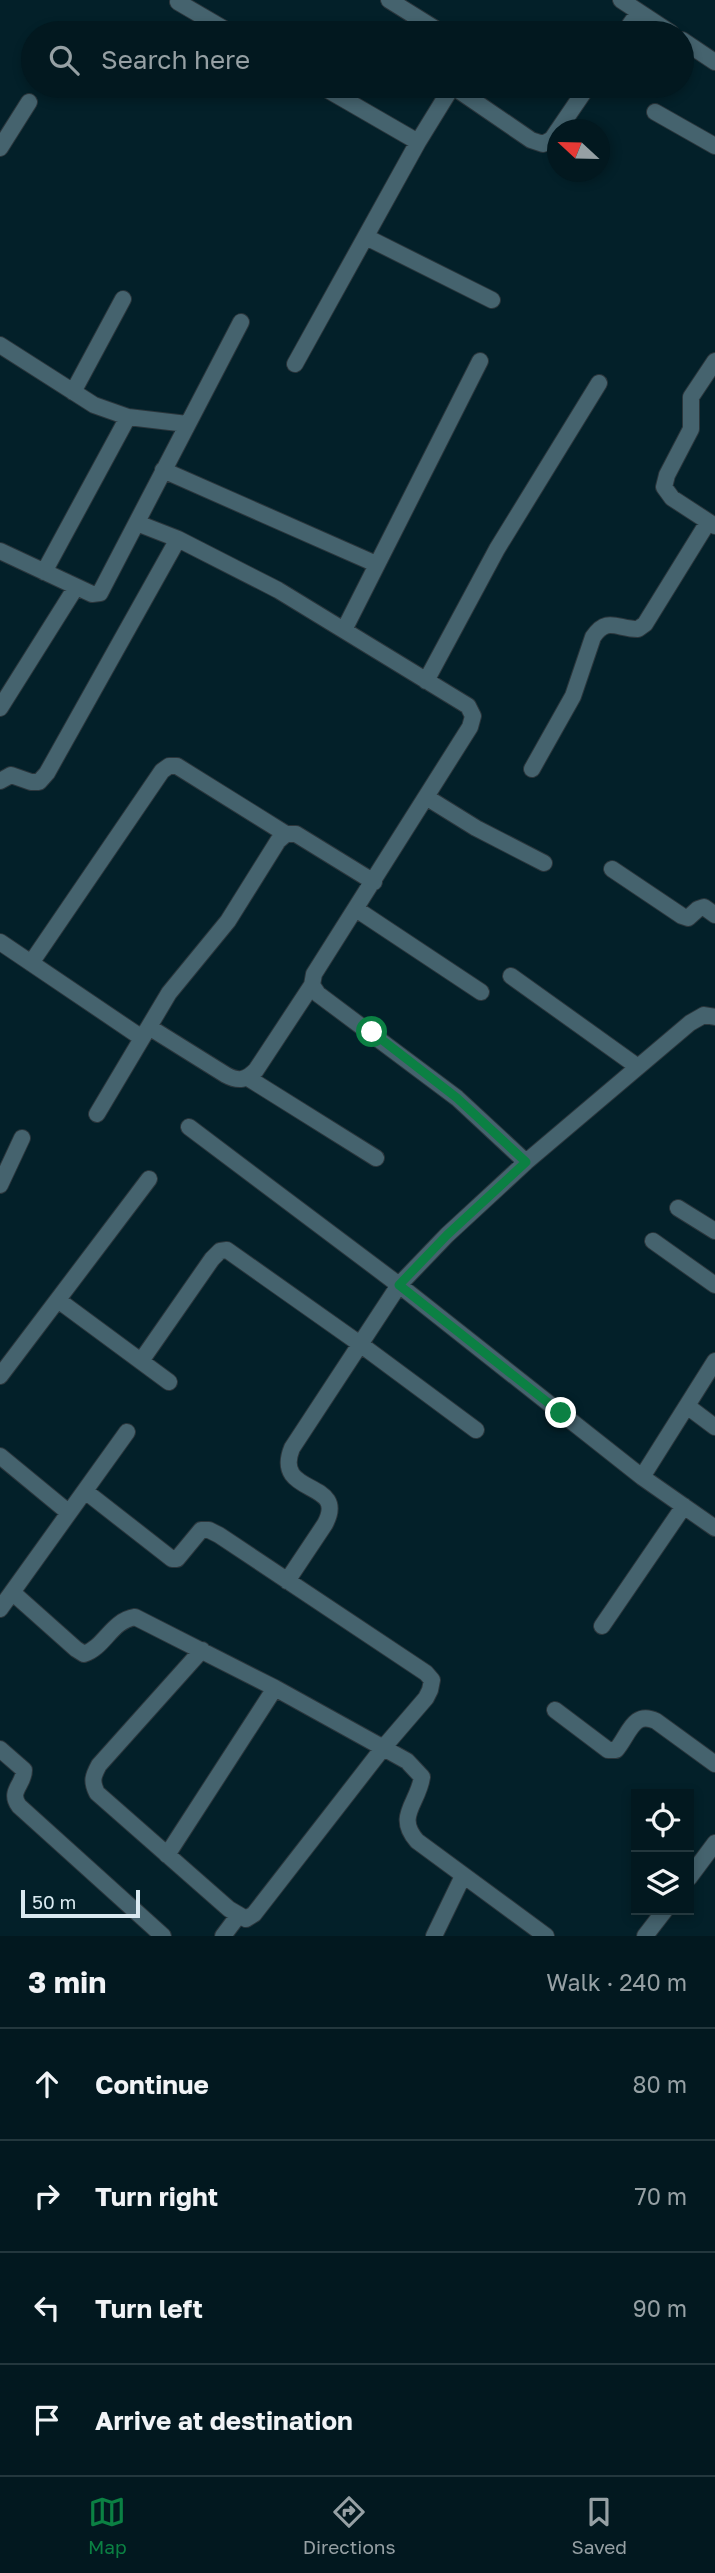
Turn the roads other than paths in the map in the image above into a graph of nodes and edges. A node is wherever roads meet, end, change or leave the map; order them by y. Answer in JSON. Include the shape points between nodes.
{"nodes":[{"id":1,"x":389,"y":0,"type":"edge"},
{"id":2,"x":621,"y":0,"type":"edge"},
{"id":3,"x":178,"y":2,"type":"dead end"},
{"id":4,"x":639,"y":12,"type":"junction"},
{"id":5,"x":210,"y":21,"type":"edge"},
{"id":6,"x":423,"y":21,"type":"edge"},
{"id":7,"x":633,"y":21,"type":"edge"},
{"id":8,"x":653,"y":21,"type":"edge"},
{"id":9,"x":694,"y":48,"type":"edge"},
{"id":10,"x":715,"y":62,"type":"edge"},
{"id":11,"x":342,"y":98,"type":"edge"},
{"id":12,"x":446,"y":98,"type":"edge"},
{"id":13,"x":470,"y":98,"type":"edge"},
{"id":14,"x":580,"y":98,"type":"edge"},
{"id":15,"x":29,"y":102,"type":"dead end"},
{"id":16,"x":655,"y":112,"type":"dead end"},
{"id":17,"x":566,"y":119,"type":"edge"},
{"id":18,"x":418,"y":142,"type":"junction"},
{"id":19,"x":547,"y":142,"type":"edge"},
{"id":20,"x":715,"y":146,"type":"edge"},
{"id":21,"x":0,"y":148,"type":"edge"},
{"id":22,"x":366,"y":237,"type":"junction"},
{"id":23,"x":123,"y":299,"type":"dead end"},
{"id":24,"x":492,"y":300,"type":"dead end"},
{"id":25,"x":242,"y":322,"type":"dead end"},
{"id":26,"x":0,"y":345,"type":"edge"},
{"id":27,"x":480,"y":361,"type":"dead end"},
{"id":28,"x":715,"y":361,"type":"edge"},
{"id":29,"x":295,"y":364,"type":"dead end"},
{"id":30,"x":599,"y":383,"type":"dead end"},
{"id":31,"x":73,"y":392,"type":"junction"},
{"id":32,"x":128,"y":417,"type":"junction"},
{"id":33,"x":187,"y":424,"type":"junction"},
{"id":34,"x":163,"y":470,"type":"junction"},
{"id":35,"x":137,"y":523,"type":"junction"},
{"id":36,"x":712,"y":524,"type":"edge"},
{"id":37,"x":178,"y":540,"type":"junction"},
{"id":38,"x":0,"y":551,"type":"edge"},
{"id":39,"x":376,"y":565,"type":"junction"},
{"id":40,"x":44,"y":572,"type":"junction"},
{"id":41,"x":76,"y":587,"type":"junction"},
{"id":42,"x":344,"y":630,"type":"junction"},
{"id":43,"x":425,"y":681,"type":"junction"},
{"id":44,"x":0,"y":708,"type":"edge"},
{"id":45,"x":532,"y":769,"type":"dead end"},
{"id":46,"x":4,"y":774,"type":"edge"},
{"id":47,"x":426,"y":797,"type":"junction"},
{"id":48,"x":286,"y":834,"type":"junction"},
{"id":49,"x":544,"y":863,"type":"dead end"},
{"id":50,"x":612,"y":869,"type":"dead end"},
{"id":51,"x":374,"y":882,"type":"junction"},
{"id":52,"x":356,"y":909,"type":"junction"},
{"id":53,"x":715,"y":915,"type":"edge"},
{"id":54,"x":0,"y":942,"type":"edge"},
{"id":55,"x":31,"y":963,"type":"junction"},
{"id":56,"x":511,"y":976,"type":"dead end"},
{"id":57,"x":312,"y":985,"type":"junction"},
{"id":58,"x":481,"y":992,"type":"dead end"},
{"id":59,"x":715,"y":1017,"type":"edge"},
{"id":60,"x":145,"y":1033,"type":"junction"},
{"id":61,"x":638,"y":1067,"type":"junction"},
{"id":62,"x":248,"y":1078,"type":"junction"},
{"id":63,"x":97,"y":1114,"type":"dead end"},
{"id":64,"x":189,"y":1127,"type":"dead end"},
{"id":65,"x":22,"y":1138,"type":"dead end"},
{"id":66,"x":376,"y":1157,"type":"dead end"},
{"id":67,"x":526,"y":1162,"type":"junction"},
{"id":68,"x":149,"y":1179,"type":"dead end"},
{"id":69,"x":0,"y":1185,"type":"edge"},
{"id":70,"x":678,"y":1208,"type":"dead end"},
{"id":71,"x":715,"y":1231,"type":"edge"},
{"id":72,"x":653,"y":1241,"type":"dead end"},
{"id":73,"x":399,"y":1285,"type":"junction"},
{"id":74,"x":715,"y":1285,"type":"edge"},
{"id":75,"x":58,"y":1300,"type":"junction"},
{"id":76,"x":360,"y":1344,"type":"junction"},
{"id":77,"x":141,"y":1361,"type":"junction"},
{"id":78,"x":715,"y":1362,"type":"edge"},
{"id":79,"x":0,"y":1376,"type":"edge"},
{"id":80,"x":169,"y":1382,"type":"dead end"},
{"id":81,"x":687,"y":1406,"type":"junction"},
{"id":82,"x":715,"y":1427,"type":"edge"},
{"id":83,"x":476,"y":1430,"type":"dead end"},
{"id":84,"x":127,"y":1432,"type":"dead end"},
{"id":85,"x":0,"y":1456,"type":"edge"},
{"id":86,"x":642,"y":1477,"type":"junction"},
{"id":87,"x":85,"y":1490,"type":"junction"},
{"id":88,"x":684,"y":1506,"type":"junction"},
{"id":89,"x":68,"y":1513,"type":"junction"},
{"id":90,"x":715,"y":1528,"type":"edge"},
{"id":91,"x":287,"y":1581,"type":"junction"},
{"id":92,"x":12,"y":1592,"type":"junction"},
{"id":93,"x":0,"y":1609,"type":"edge"},
{"id":94,"x":602,"y":1626,"type":"dead end"},
{"id":95,"x":202,"y":1650,"type":"junction"},
{"id":96,"x":275,"y":1688,"type":"junction"},
{"id":97,"x":555,"y":1710,"type":"dead end"},
{"id":98,"x":383,"y":1748,"type":"junction"},
{"id":99,"x":0,"y":1749,"type":"edge"},
{"id":100,"x":715,"y":1764,"type":"edge"},
{"id":101,"x":715,"y":1843,"type":"edge"},
{"id":102,"x":167,"y":1855,"type":"junction"},
{"id":103,"x":709,"y":1863,"type":"edge"},
{"id":104,"x":694,"y":1874,"type":"edge"},
{"id":105,"x":463,"y":1876,"type":"junction"},
{"id":106,"x":661,"y":1915,"type":"edge"},
{"id":107,"x":238,"y":1916,"type":"junction"},
{"id":108,"x":163,"y":1936,"type":"edge"},
{"id":109,"x":223,"y":1936,"type":"edge"},
{"id":110,"x":434,"y":1936,"type":"edge"},
{"id":111,"x":546,"y":1936,"type":"edge"},
{"id":112,"x":645,"y":1936,"type":"edge"}],
"edges":[{"from":1,"to":6,"type":"street"},
{"from":2,"to":4,"type":"street"},
{"from":3,"to":5,"type":"street"},
{"from":4,"to":7,"type":"street"},
{"from":4,"to":8,"type":"street"},
{"from":9,"to":10,"type":"street"},
{"from":11,"to":18,"type":"street"},
{"from":12,"to":18,"type":"street"},
{"from":13,"to":19,"type":"street","via":[[531,140]]},
{"from":14,"to":17,"type":"street"},
{"from":15,"to":21,"type":"street"},
{"from":16,"to":20,"type":"street"},
{"from":18,"to":22,"type":"street"},
{"from":22,"to":24,"type":"street"},
{"from":22,"to":29,"type":"street"},
{"from":23,"to":31,"type":"street"},
{"from":25,"to":33,"type":"street"},
{"from":26,"to":31,"type":"street"},
{"from":27,"to":39,"type":"street"},
{"from":28,"to":36,"type":"street","via":[[691,397],[691,429],[664,487],[672,498]]},
{"from":30,"to":43,"type":"street","via":[[497,549]]},
{"from":31,"to":32,"type":"street"},
{"from":32,"to":33,"type":"street"},
{"from":32,"to":40,"type":"street"},
{"from":33,"to":34,"type":"street"},
{"from":34,"to":35,"type":"street"},
{"from":34,"to":39,"type":"street"},
{"from":35,"to":37,"type":"street"},
{"from":35,"to":41,"type":"street","via":[[100,593]]},
{"from":36,"to":45,"type":"street","via":[[645,624],[638,629],[610,624],[598,629],[573,696]]},
{"from":37,"to":42,"type":"street","via":[[278,590]]},
{"from":37,"to":46,"type":"street","via":[[47,773],[40,782]]},
{"from":38,"to":40,"type":"street"},
{"from":39,"to":42,"type":"street"},
{"from":40,"to":41,"type":"street"},
{"from":41,"to":44,"type":"street"},
{"from":42,"to":43,"type":"street"},
{"from":43,"to":47,"type":"street","via":[[468,706],[474,716]]},
{"from":47,"to":49,"type":"street"},
{"from":47,"to":51,"type":"street"},
{"from":48,"to":51,"type":"street","via":[[296,834]]},
{"from":48,"to":55,"type":"street","via":[[169,765]]},
{"from":48,"to":60,"type":"street","via":[[236,910],[169,993]]},
{"from":50,"to":53,"type":"street","via":[[682,916],[688,918],[704,907]]},
{"from":51,"to":52,"type":"street"},
{"from":52,"to":57,"type":"street","via":[[314,974]]},
{"from":52,"to":58,"type":"street"},
{"from":54,"to":55,"type":"street"},
{"from":55,"to":60,"type":"street"},
{"from":56,"to":61,"type":"street"},
{"from":57,"to":62,"type":"street"},
{"from":57,"to":67,"type":"street","via":[[457,1098]]},
{"from":59,"to":61,"type":"street","via":[[704,1015],[690,1023]]},
{"from":60,"to":62,"type":"street","via":[[236,1080]]},
{"from":60,"to":63,"type":"street"},
{"from":61,"to":67,"type":"street"},
{"from":62,"to":66,"type":"street"},
{"from":64,"to":73,"type":"street"},
{"from":65,"to":69,"type":"street"},
{"from":67,"to":73,"type":"street"},
{"from":68,"to":75,"type":"street"},
{"from":70,"to":71,"type":"street"},
{"from":72,"to":74,"type":"street"},
{"from":73,"to":76,"type":"street"},
{"from":73,"to":86,"type":"street"},
{"from":75,"to":77,"type":"street"},
{"from":75,"to":79,"type":"street"},
{"from":76,"to":77,"type":"street","via":[[228,1250],[212,1259]]},
{"from":76,"to":83,"type":"street"},
{"from":76,"to":91,"type":"street","via":[[287,1460],[296,1479],[331,1505],[325,1524]]},
{"from":77,"to":80,"type":"street"},
{"from":78,"to":81,"type":"street"},
{"from":81,"to":82,"type":"street"},
{"from":81,"to":86,"type":"street"},
{"from":84,"to":87,"type":"street"},
{"from":85,"to":89,"type":"street"},
{"from":86,"to":88,"type":"street"},
{"from":87,"to":89,"type":"street"},
{"from":87,"to":91,"type":"street","via":[[172,1559],[177,1559],[201,1530],[209,1530]]},
{"from":88,"to":90,"type":"street"},
{"from":88,"to":94,"type":"street"},
{"from":89,"to":92,"type":"street"},
{"from":91,"to":98,"type":"street","via":[[432,1680],[425,1698]]},
{"from":92,"to":93,"type":"street"},
{"from":92,"to":95,"type":"street","via":[[84,1654],[116,1624],[135,1617]]},
{"from":95,"to":96,"type":"street"},
{"from":95,"to":102,"type":"street","via":[[99,1765],[92,1783],[97,1793]]},
{"from":96,"to":98,"type":"street"},
{"from":96,"to":102,"type":"street"},
{"from":97,"to":100,"type":"street","via":[[608,1750],[616,1750],[639,1718],[646,1716]]},
{"from":98,"to":105,"type":"street","via":[[407,1761],[422,1777],[406,1821],[409,1832]]},
{"from":98,"to":107,"type":"street","via":[[254,1914],[246,1919]]},
{"from":99,"to":108,"type":"street","via":[[24,1770],[15,1793],[19,1806]]},
{"from":101,"to":103,"type":"street"},
{"from":102,"to":107,"type":"street"},
{"from":103,"to":104,"type":"street"},
{"from":105,"to":110,"type":"street"},
{"from":105,"to":111,"type":"street"},
{"from":106,"to":112,"type":"street"},
{"from":107,"to":109,"type":"street"}]}
